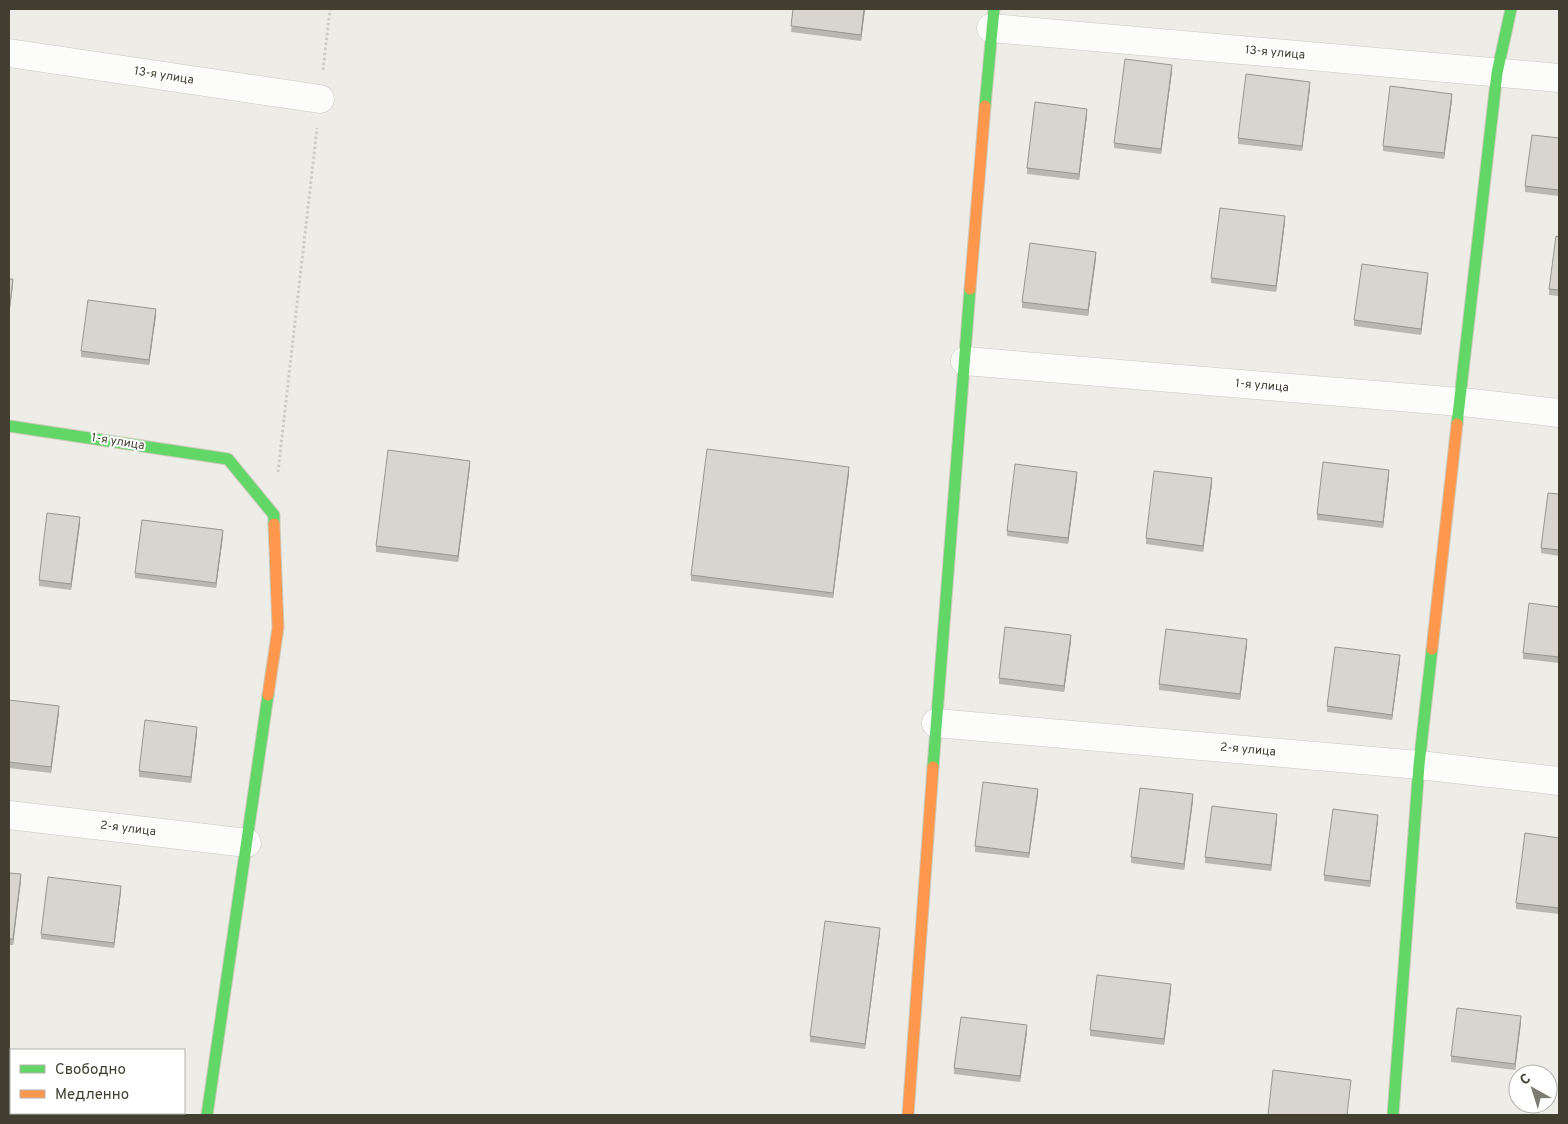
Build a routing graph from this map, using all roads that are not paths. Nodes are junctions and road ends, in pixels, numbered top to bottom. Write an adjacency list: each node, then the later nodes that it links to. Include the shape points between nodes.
1 (1511, 9): 4 (street)
2 (993, 18): 4 (street, 13-я улица); 7 (street)
3 (9, 53): 6 (street, 13-я улица)
4 (1497, 73): 5 (street, 13-я улица); 8 (street)
5 (1559, 78)
6 (320, 99)
7 (965, 361): 8 (street, 1-я улица); 11 (street)
8 (1460, 402): 9 (street, 1-я улица); 12 (street)
9 (1559, 413)
10 (9, 426): 15 (street, 1-я улица, via 228,459 274,515 278,628)
11 (936, 723): 12 (street, 2-я улица); 17 (street)
12 (1419, 765): 13 (street, 2-я улица); 18 (street)
13 (1559, 781)
14 (9, 815): 15 (street, 2-я улица)
15 (247, 842): 16 (street)
16 (207, 1115)
17 (908, 1115)
18 (1393, 1115)

